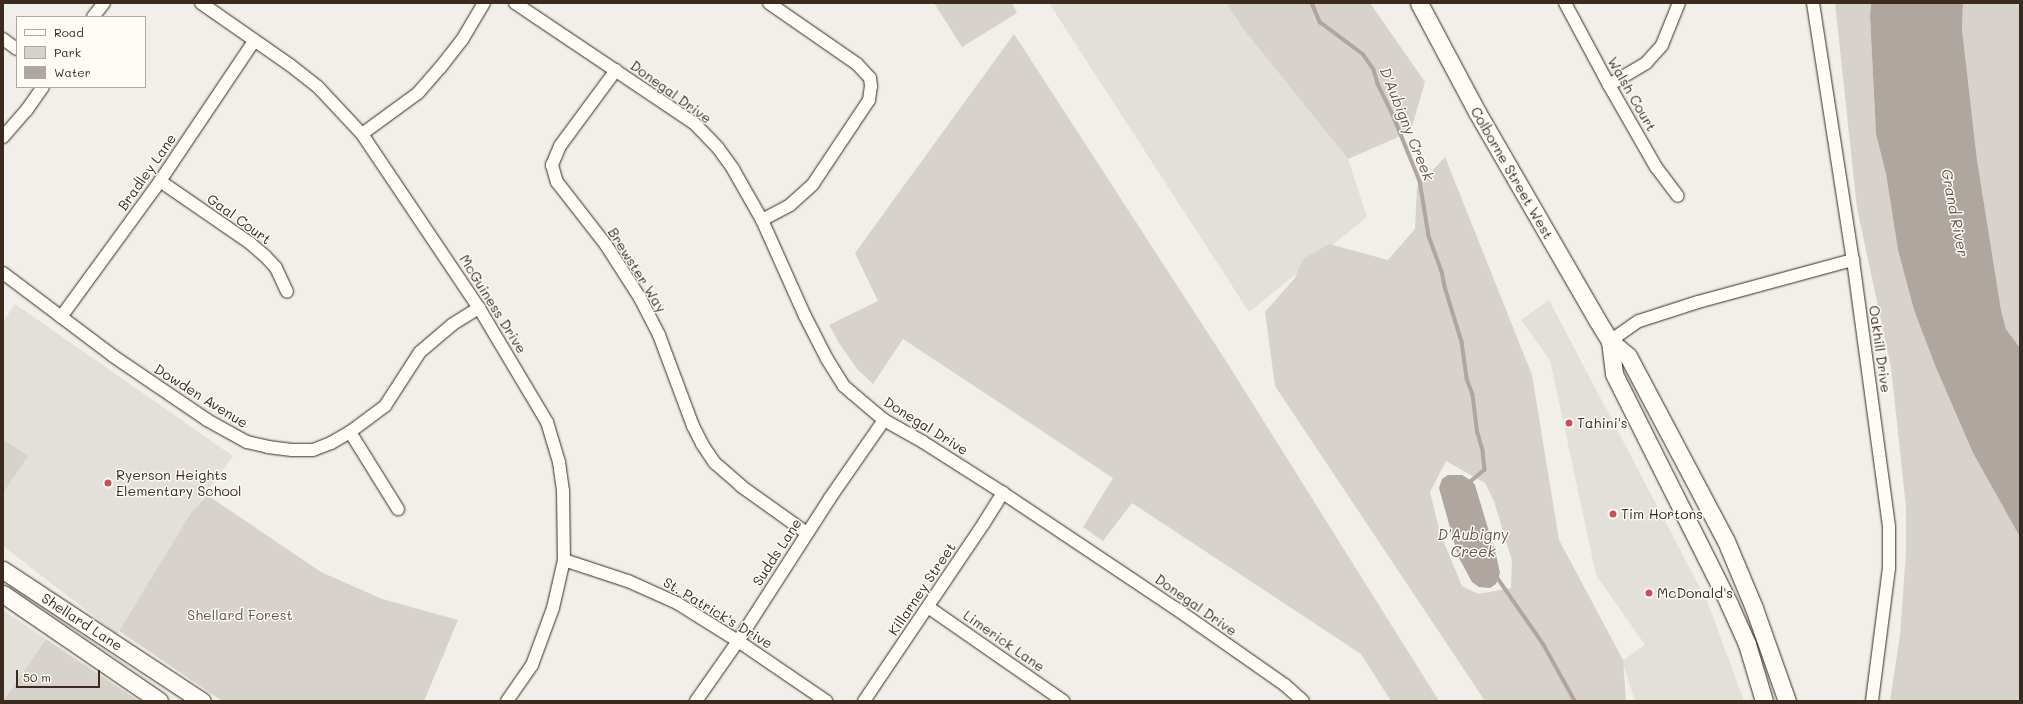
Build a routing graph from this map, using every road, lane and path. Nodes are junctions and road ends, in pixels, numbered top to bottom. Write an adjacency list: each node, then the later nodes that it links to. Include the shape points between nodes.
1 (104, 3): 10 (street)
2 (201, 3): 12 (street, McGuiness Drive)
3 (484, 3): 17 (street, via 462,40 418,92)
4 (515, 3): 14 (street, Donegal Drive)
5 (769, 3): 21 (street, via 857,64 870,78 871,86 869,100 814,184 790,205)
6 (1419, 3): 27 (main road, Colborne Street West, via 1477,112)
7 (1565, 3): 15 (street, Walsh Court)
8 (1679, 3): 15 (street, via 1662,44 1646,63)
9 (1813, 3): 22 (street, Oakhill Drive)
10 (94, 16)
11 (3, 39): 13 (street)
12 (254, 42): 17 (street, McGuiness Drive, via 318,87); 19 (street, Bradley Lane)
13 (16, 48)
14 (616, 70): 21 (street, Donegal Drive, via 695,124 718,148 733,169); 32 (street, Brewster Way, via 560,146 552,165 557,182 606,245 640,298 659,335 693,426 715,463 741,486)
15 (1609, 85): 20 (street, Walsh Court, via 1656,167)
16 (42, 88): 18 (street)
17 (362, 134): 25 (street, McGuiness Drive)
18 (3, 137)
19 (160, 181): 24 (street, Gaal Court, via 265,256 276,268); 26 (street, Bradley Lane)
20 (1678, 196)
21 (762, 220): 28 (street, Donegal Drive, via 827,359 844,386)
22 (1853, 260): 27 (street, via 1690,304 1639,321); 50 (street, Oakhill Drive, via 1889,527 1889,568)
23 (3, 273): 26 (street, Dowden Avenue)
24 (287, 292)
25 (479, 308): 29 (street, Dowden Avenue, via 453,324 420,352 385,406); 33 (street, McGuiness Drive, via 541,411 551,434 559,462 563,491)
26 (61, 317): 29 (street, Dowden Avenue, via 113,356 208,420 247,442 286,450 313,450)
27 (1610, 341): 48 (main road, Colborne Street West, via 1614,374 1730,604 1747,644); 49 (main road, Colborne Street West, via 1628,356 1726,541 1754,608)
28 (884, 420): 30 (street, Donegal Drive); 32 (street, Sudds Lane)
29 (350, 432): 31 (street)
30 (1003, 493): 36 (street, Killarney Street); 38 (street, Donegal Drive, via 1175,608)
31 (398, 509)
32 (807, 533): 37 (street, Sudds Lane)
33 (564, 560): 37 (street, St. Patrick's Drive, via 654,592); 41 (street, McGuiness Drive, via 553,608 532,665)
34 (9, 574): 40 (main road, Shellard Lane)
35 (3, 594): 39 (main road, Shellard Lane)
36 (928, 607): 44 (street, Killarney Street); 45 (street, Limerick Lane)
37 (738, 641): 42 (street, Sudds Lane); 43 (street, St. Patrick's Drive)
38 (1292, 691): 46 (street); 47 (street, Donegal Drive)
39 (159, 701)
40 (202, 701)
41 (507, 701)
42 (696, 701)
43 (826, 701)
44 (864, 701)
45 (1063, 701)
46 (1284, 701)
47 (1303, 701)
48 (1764, 701)
49 (1786, 701)
50 (1872, 701)

